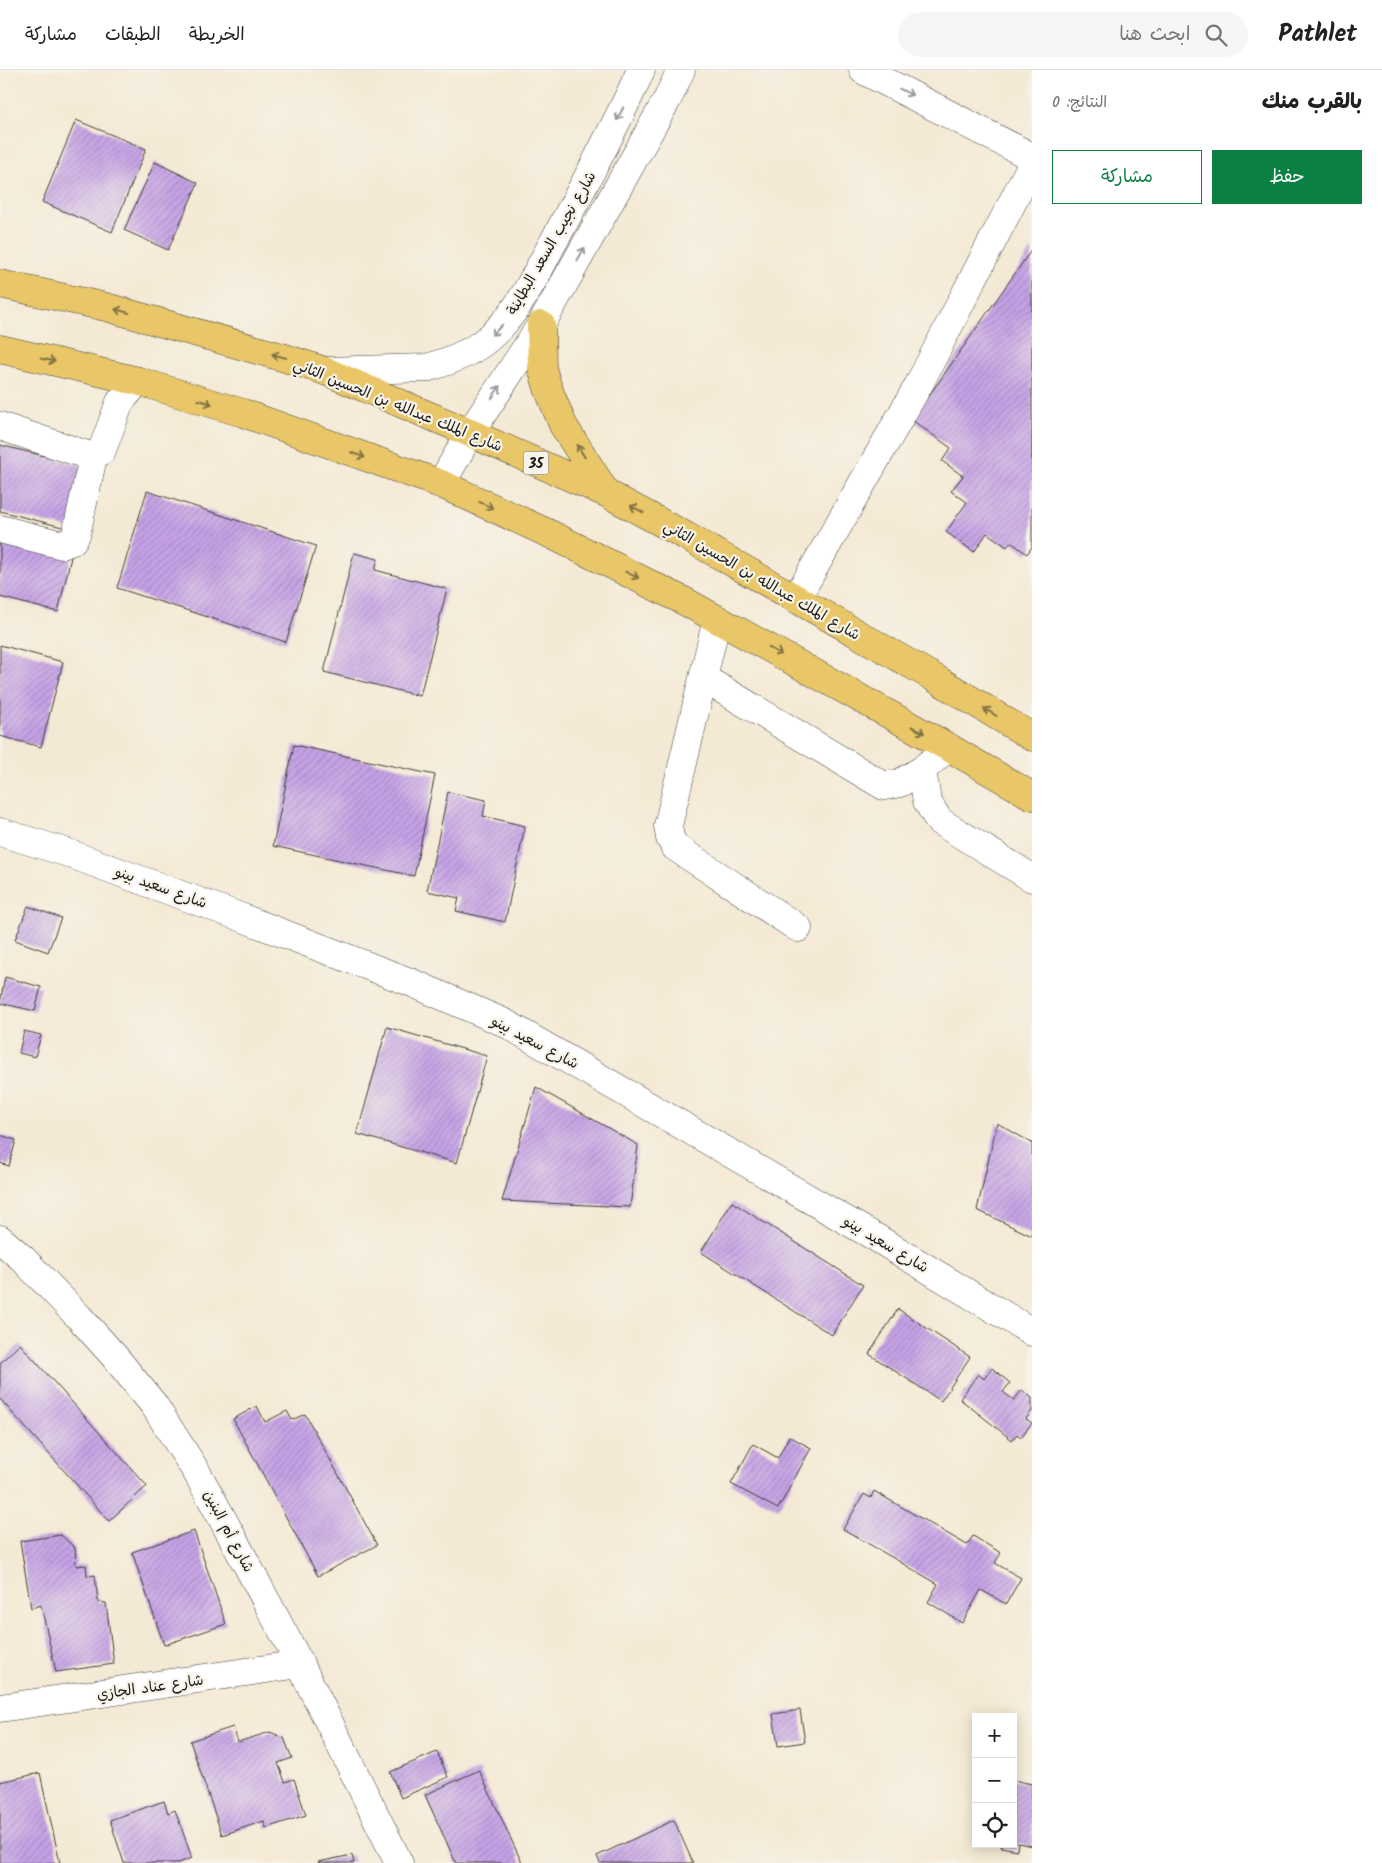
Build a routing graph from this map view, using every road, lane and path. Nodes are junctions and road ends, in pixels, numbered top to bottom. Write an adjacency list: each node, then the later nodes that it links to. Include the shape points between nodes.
1 (642, 70): 9 (street, شارع نجيب السعد البطاينة, one-way to 9, via 521,300 490,338 451,360 426,368)
2 (681, 70): 7 (street, شارع نجيب السعد البطاينة, one-way to 2)
3 (863, 70): 4 (street, one-way to 4)
4 (1032, 157)
5 (1032, 164): 17 (street, via 918,386)
6 (0, 284): 9 (highway, شارع الملك عبدالله بن الحسين الثاني / 35, one-way to 6, via 106,306)
7 (541, 325): 12 (street, شارع نجيب السعد البطاينة, one-way to 7); 15 (highway, one-way to 7, via 564,425 548,388 542,368)
8 (0, 350): 10 (highway, one-way to 10)
9 (325, 371): 12 (highway, شارع الملك عبدالله بن الحسين الثاني / 35)
10 (138, 381): 13 (street, via 120,402 102,450); 14 (highway, one-way to 14)
11 (0, 426): 13 (street)
12 (470, 433): 14 (street, شارع نجيب السعد البطاينة); 15 (highway, شارع الملك عبدالله بن الحسين الثاني / 35)
13 (93, 457): 16 (street, via 72,541 62,545)
14 (441, 484): 18 (highway, one-way to 18, via 552,535)
15 (606, 493): 17 (highway, شارع الملك عبدالله بن الحسين الثاني / 35, one-way to 15)
16 (0, 529)
17 (796, 599): 20 (highway, شارع الملك عبدالله بن الحسين الثاني / 35, one-way to 17)
18 (717, 619): 19 (street); 21 (highway, one-way to 21)
19 (704, 678): 22 (street, via 884,786 900,783); 26 (street, via 668,826 670,838 674,847)
20 (1032, 737)
21 (948, 747): 22 (street); 23 (highway)
22 (922, 770): 25 (street, via 927,800 939,821)
23 (1032, 796)
24 (0, 832): 28 (street, شارع سعيد بينو, via 65,852 235,915 410,982 505,1023 875,1237)
25 (1032, 878)
26 (798, 928)
27 (0, 1239): 29 (street, شارع أم البنين, via 24,1259 79,1317 154,1405 196,1471)
28 (1032, 1332)
29 (300, 1664): 30 (street, شارع عناد الجازي); 31 (street, شارع أم البنين)
30 (0, 1708)
31 (399, 1863)

